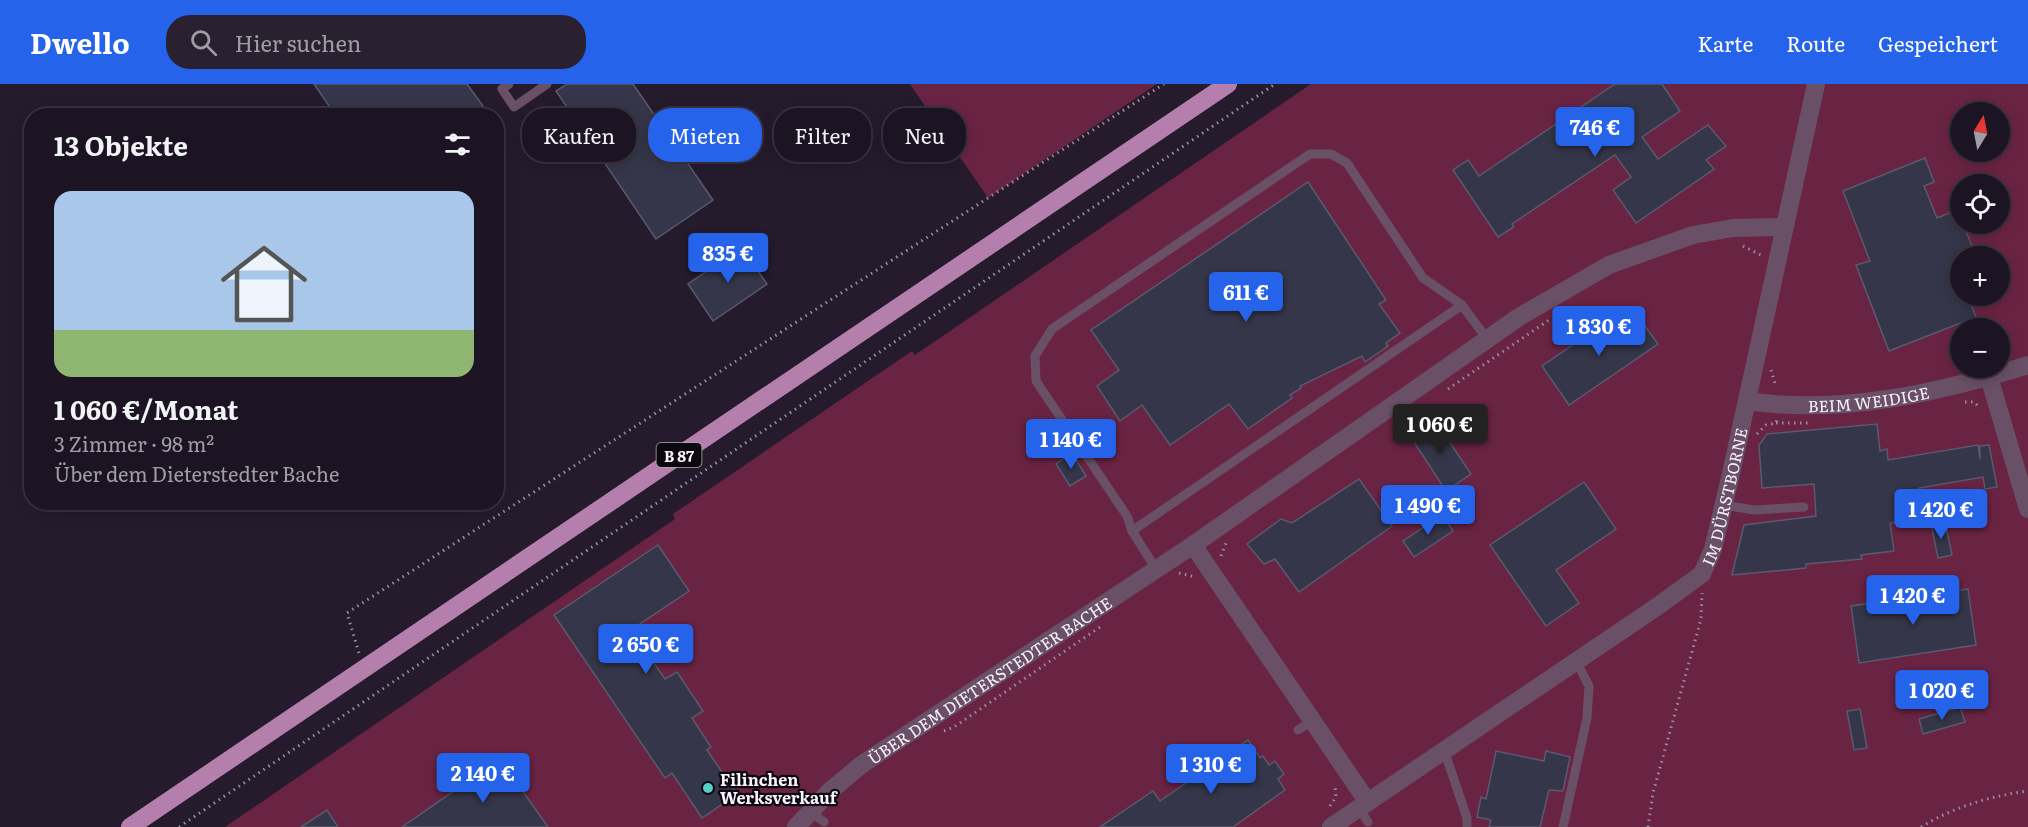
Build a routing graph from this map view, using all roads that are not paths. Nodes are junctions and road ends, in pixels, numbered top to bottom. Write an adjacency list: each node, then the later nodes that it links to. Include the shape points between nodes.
1 (547, 84): 4 (lane, via 514,106)
2 (1228, 84): 23 (main road, B 87)
3 (1816, 84): 5 (street, IM DÜRSTBORNE)
4 (503, 86)
5 (1784, 227): 7 (street, ÜBER DEM DIETERSTEDTER BACHE, via 1733,228 1693,236 1609,265); 12 (street, IM DÜRSTBORNE)
6 (1462, 305): 7 (lane); 16 (lane); 16 (lane, via 1423,278 1347,163 1331,154 1310,154 1052,329 1035,356 1036,381 1127,516)
7 (1487, 339): 17 (street, ÜBER DEM DIETERSTEDTER BACHE)
8 (2028, 366): 9 (street, BEIM WEIDIGE)
9 (2010, 371)
10 (1985, 378): 12 (street, BEIM WEIDIGE, via 1928,392 1835,405 1778,406)
11 (1989, 378): 15 (street)
12 (1747, 401): 13 (street, IM DÜRSTBORNE)
13 (1724, 505): 14 (lane, via 1754,510); 19 (street, IM DÜRSTBORNE, via 1704,582)
14 (1804, 507)
15 (2028, 509)
16 (1132, 531): 18 (lane)
17 (1193, 545): 18 (street, ÜBER DEM DIETERSTEDTER BACHE); 21 (street, via 1305,725)
18 (1156, 569): 24 (street, ÜBER DEM DIETERSTEDTER BACHE, via 861,765 830,791 817,817)
19 (1576, 661): 20 (street, IM DÜRSTBORNE); 26 (lane, via 1589,686 1587,718)
20 (1444, 750): 21 (street, IM DÜRSTBORNE); 25 (lane)
21 (1365, 810): 22 (street, IM DÜRSTBORNE)
22 (1335, 824)
23 (130, 827)
24 (796, 827)
25 (1467, 827)
26 (1563, 827)

